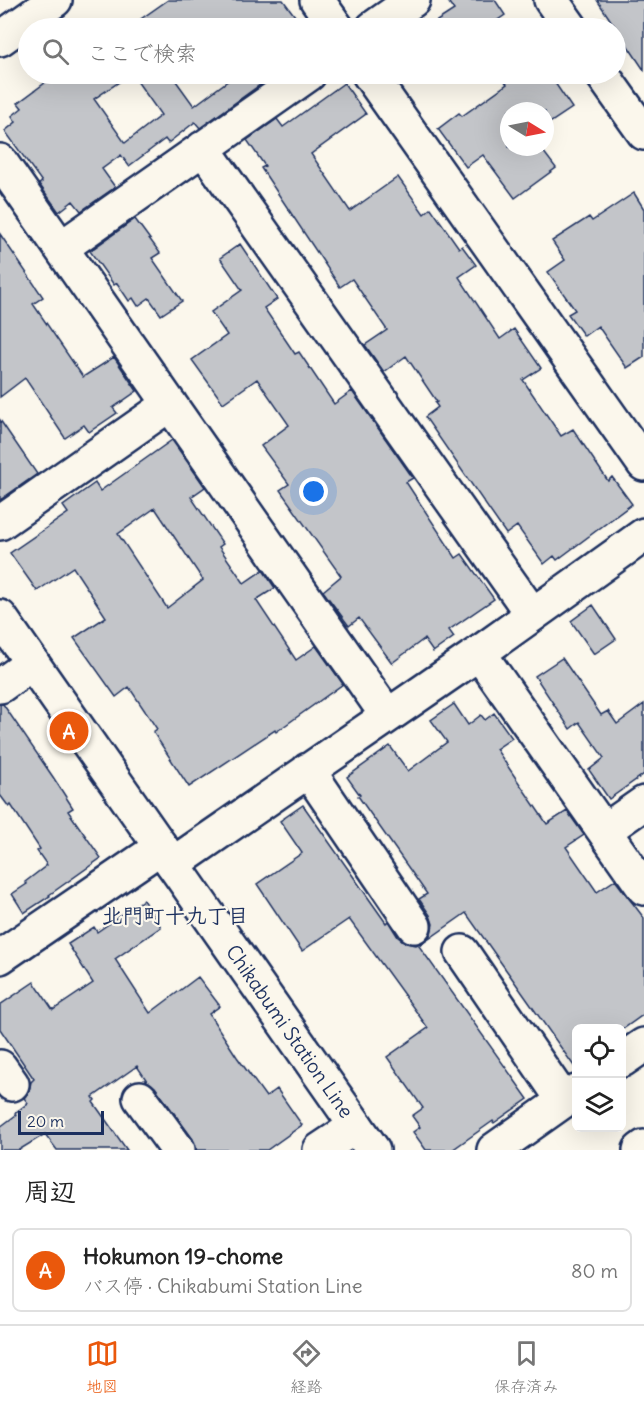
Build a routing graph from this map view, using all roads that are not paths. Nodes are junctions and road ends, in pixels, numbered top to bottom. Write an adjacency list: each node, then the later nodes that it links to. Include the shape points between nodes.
1 (55, 0): 5 (street)
2 (318, 0): 6 (street)
3 (413, 0): 7 (street)
4 (551, 0): 8 (street)
5 (30, 18)
6 (330, 18)
7 (387, 18)
8 (564, 18)
9 (18, 26): 10 (street)
10 (0, 39)
11 (295, 84): 15 (street)
12 (376, 84): 19 (street)
13 (609, 84): 14 (street)
14 (644, 133)
15 (203, 148): 17 (street); 22 (street)
16 (0, 161): 17 (street)
17 (61, 248): 18 (street)
18 (170, 404): 20 (street); 27 (street)
19 (644, 464)
20 (0, 523)
21 (644, 536): 22 (street)
22 (532, 614): 24 (street)
23 (0, 617): 25 (street, Chikabumi Station Line)
24 (479, 653): 27 (street); 30 (street)
25 (32, 663): 26 (street); 31 (street, Chikabumi Station Line)
26 (0, 686)
27 (387, 715): 28 (street)
28 (308, 770): 31 (street); 33 (street)
29 (644, 803): 30 (street)
30 (604, 831): 32 (street)
31 (167, 856): 35 (street); 40 (street, Chikabumi Station Line)
32 (644, 888)
33 (414, 926)
34 (462, 952): 38 (street)
35 (0, 957)
36 (644, 1045): 37 (street)
37 (626, 1057)
38 (570, 1096): 44 (street)
39 (140, 1098): 42 (street)
40 (365, 1138): 43 (street)
41 (644, 1147): 45 (street)
42 (178, 1150)
43 (320, 1150)
44 (494, 1150)
45 (640, 1150)

